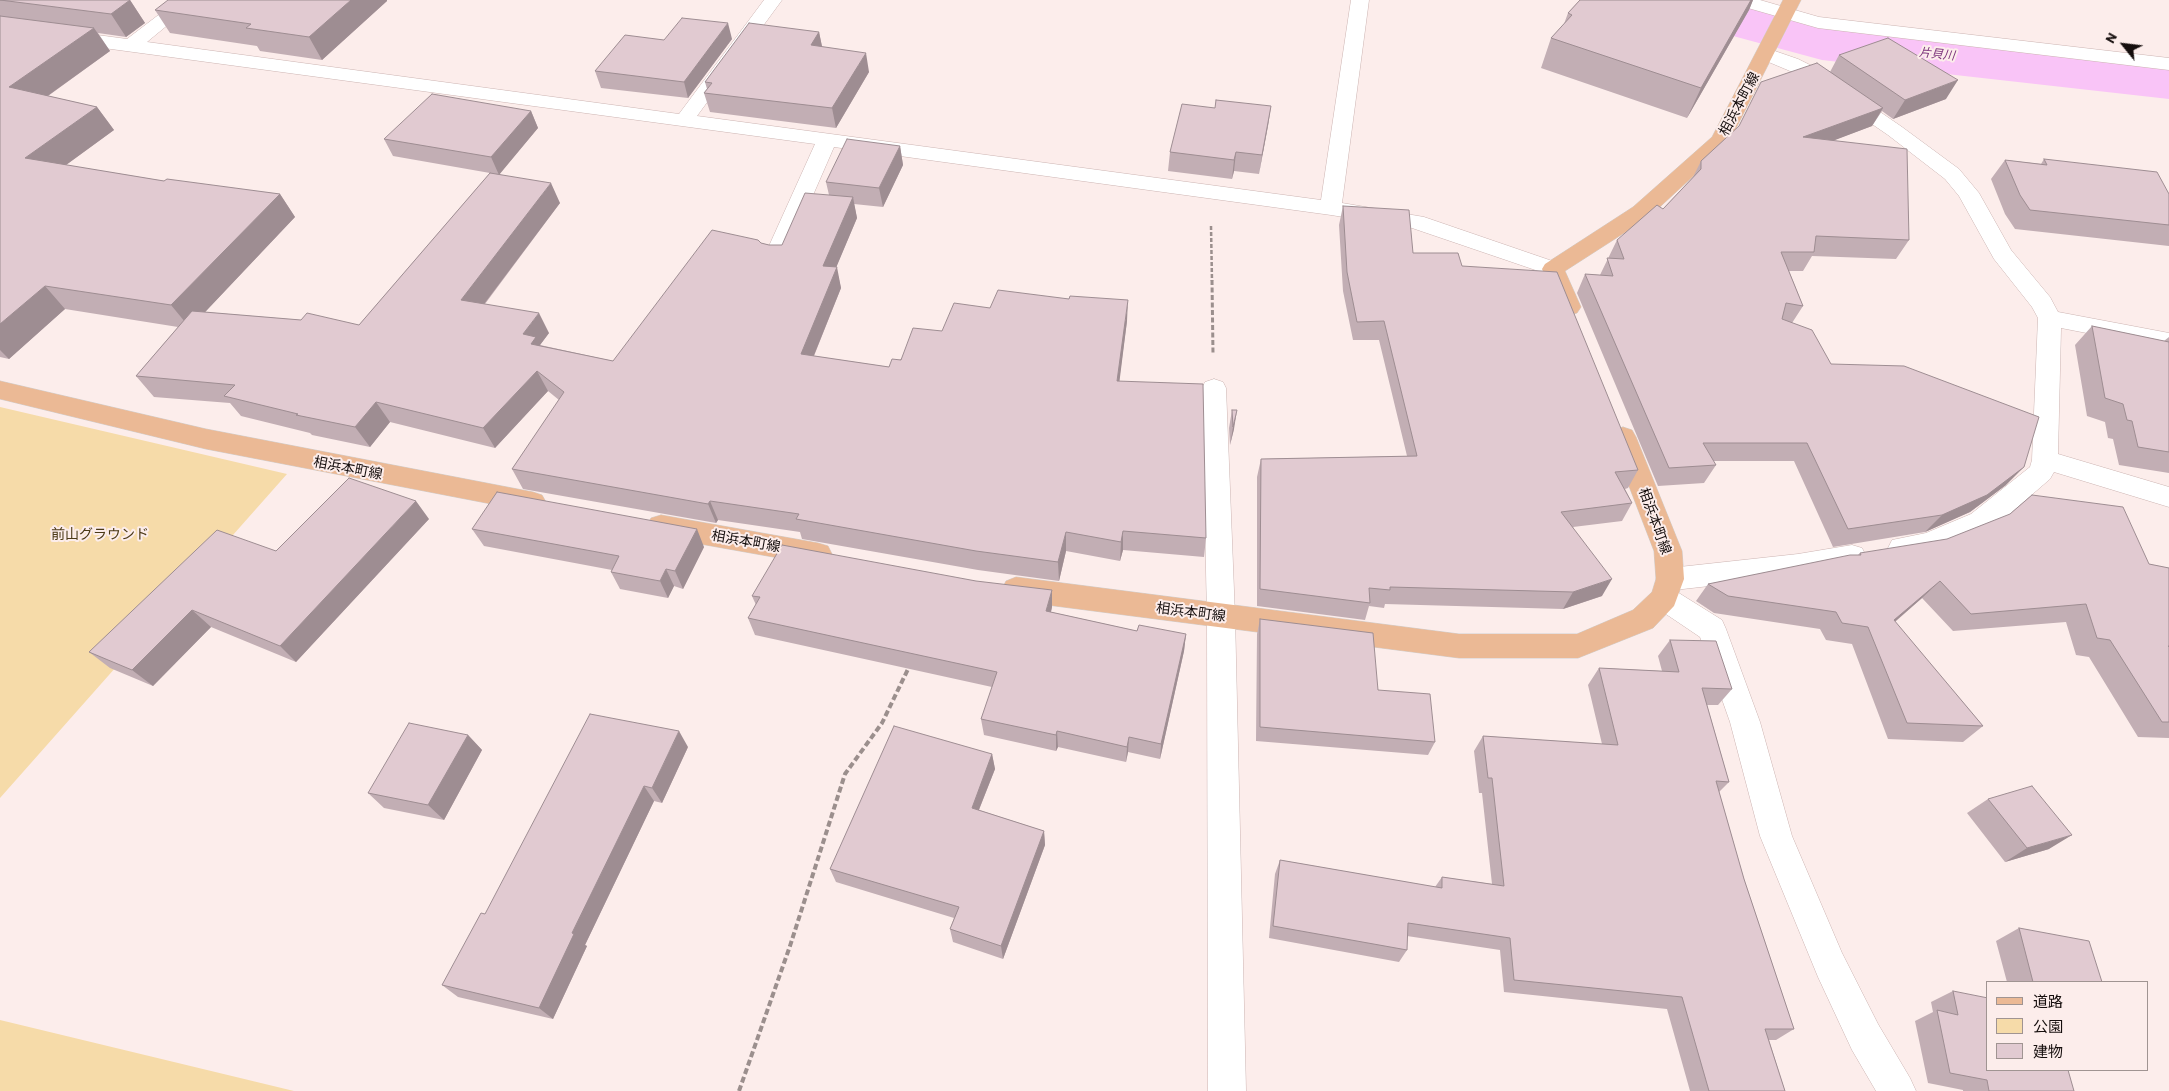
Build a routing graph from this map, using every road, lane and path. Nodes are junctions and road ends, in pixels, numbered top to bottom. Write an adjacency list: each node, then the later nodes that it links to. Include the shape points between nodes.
1 (189, 0): 7 (street)
2 (773, 0): 10 (street)
3 (1360, 0): 13 (street)
4 (1740, 0): 5 (street)
5 (1787, 10): 8 (main road, 相浜本町線); 9 (street, via 1818,22)
6 (0, 28): 7 (street)
7 (130, 46): 10 (street)
8 (1770, 47): 15 (main road, 相浜本町線, via 1721,140 1641,212); 16 (street, via 1895,130 1952,174 1968,193 2002,254 2042,303)
9 (2169, 64)
10 (684, 120): 11 (street)
11 (827, 140): 12 (street); 14 (street)
12 (1210, 193): 13 (street); 19 (path)
13 (1331, 208): 15 (street, via 1416,222)
14 (775, 257)
15 (1553, 269): 17 (main road)
16 (2050, 318): 18 (street); 22 (street)
17 (1581, 333)
18 (2169, 341)
19 (1214, 388): 29 (street)
20 (0, 390): 24 (main road, 相浜本町線, via 206,440)
21 (1614, 415): 28 (main road, 相浜本町線, via 1668,551)
22 (2045, 460): 23 (street); 28 (street, via 2041,472 2030,483 1981,522 1929,544)
23 (2169, 497)
24 (561, 507)
25 (639, 522): 26 (main road, 相浜本町線)
26 (840, 558)
27 (988, 585): 29 (main road, 相浜本町線)
28 (1667, 589): 29 (main road, 相浜本町線, via 1643,619 1578,646 1459,646); 33 (street, via 1712,629 1744,722 1776,836 1830,964 1865,1037)
29 (1221, 616): 32 (street)
30 (912, 660): 31 (path, via 882,724 846,774)
31 (739, 1091)
32 (1227, 1091)
33 (1897, 1091)

